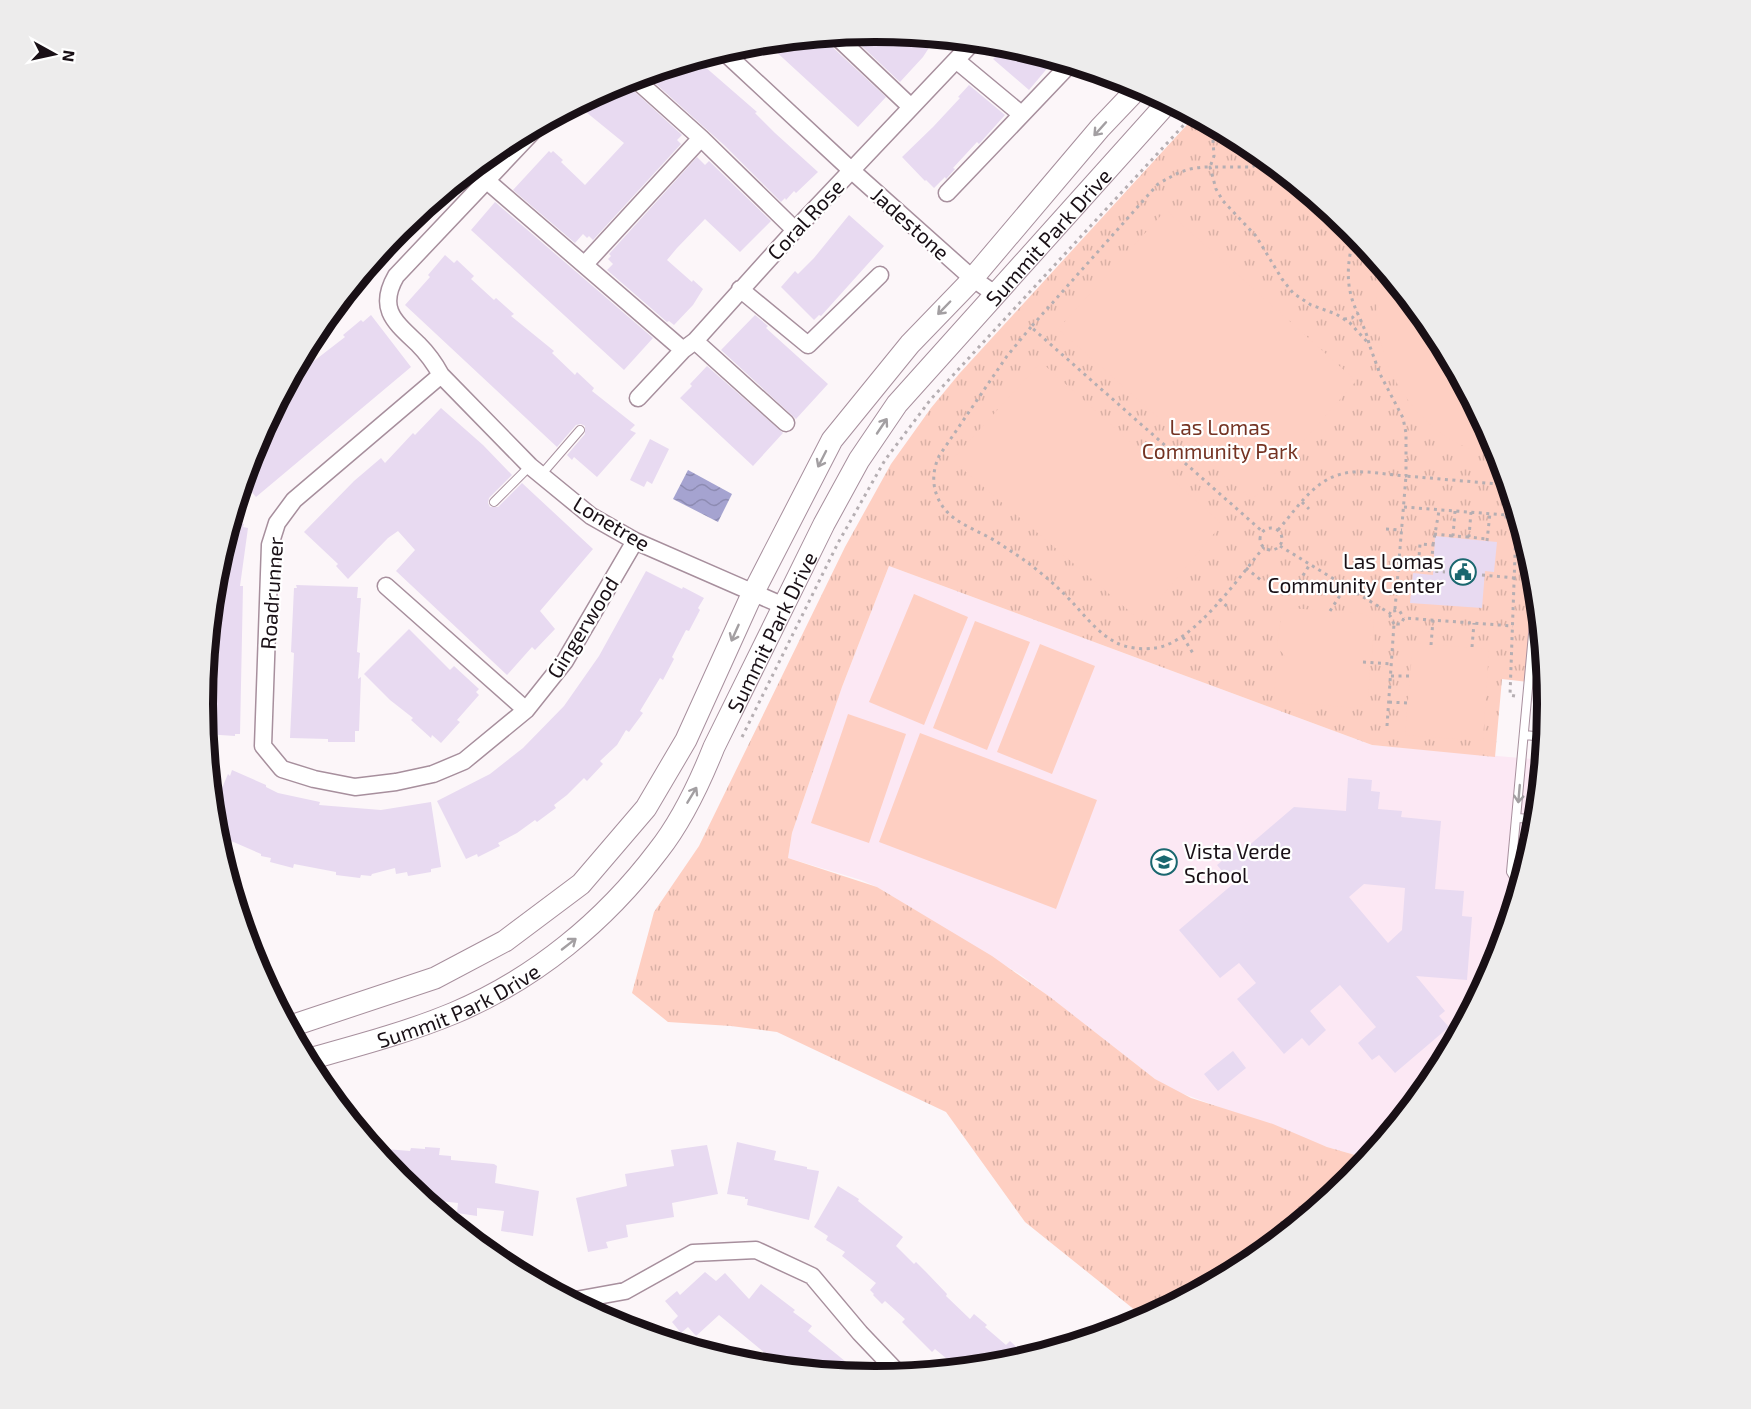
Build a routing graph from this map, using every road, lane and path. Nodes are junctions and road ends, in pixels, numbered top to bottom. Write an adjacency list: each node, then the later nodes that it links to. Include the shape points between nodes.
1 (842, 43): 8 (street)
2 (967, 49): 4 (street, Coral Rose)
3 (731, 59): 16 (street, Jadestone)
4 (957, 60): 8 (street, Coral Rose); 10 (street)
5 (1064, 70): 10 (street)
6 (642, 85): 12 (street)
7 (1133, 94): 23 (street, Summit Park Drive, one-way to 23)
8 (911, 107): 16 (street, Coral Rose)
9 (1163, 107): 25 (street, Summit Park Drive)
10 (1021, 114): 18 (street)
11 (1213, 134): 15 (path, via 1214,156)
12 (701, 138): 19 (street); 21 (street)
13 (517, 148): 17 (street, Lonetree)
14 (1259, 165): 15 (path)
15 (1210, 167): 27 (path, via 1215,189 1256,236 1293,293); 28 (path, via 1185,170 1158,184)
16 (851, 170): 19 (street, Coral Rose); 23 (street, Jadestone)
17 (486, 180): 21 (street); 31 (street, Lonetree, via 388,289 390,315 434,362)
18 (947, 193)
19 (795, 230): 24 (street, Coral Rose)
20 (1352, 244): 26 (path, via 1348,273)
21 (585, 264): 30 (street)
22 (880, 275): 24 (street, via 808,345)
23 (972, 278): 25 (street, Jadestone); 76 (street, Summit Park Drive, one-way to 76, via 910,344 832,440)
24 (740, 289): 30 (street, Coral Rose)
25 (995, 294): 78 (street, Summit Park Drive, one-way to 25, via 824,524 884,423)
26 (1358, 312): 27 (path); 29 (path)
27 (1344, 319): 29 (path)
28 (1031, 327): 54 (path); 89 (path, via 939,456 933,473 937,496 952,517 1028,564 1117,644 1156,648)
29 (1369, 344): 38 (path, via 1403,418)
30 (689, 346): 32 (street, Coral Rose); 33 (street)
31 (441, 375): 37 (street, Lonetree); 104 (street, Roadrunner, via 294,500 278,523 270,544 263,746)
32 (638, 398)
33 (786, 423)
34 (580, 430): 37 (lane)
35 (1485, 451): 36 (path)
36 (1489, 453)
37 (536, 470): 40 (lane); 59 (street, Lonetree, via 591,516)
38 (1406, 476): 39 (path); 41 (path, via 1355,471 1336,474 1321,481); 42 (path)
39 (1500, 484)
40 (494, 502)
41 (1302, 502): 43 (path); 52 (path)
42 (1404, 507): 45 (path); 53 (path)
43 (1309, 509)
44 (1508, 509): 49 (path)
45 (1439, 510): 46 (path); 55 (path)
46 (1455, 511): 47 (path); 56 (path)
47 (1471, 512): 48 (path); 58 (path)
48 (1490, 513): 49 (path); 58 (path, via 1487,540)
49 (1506, 515): 50 (path)
50 (1513, 525)
51 (1386, 529): 53 (path)
52 (1278, 530): 54 (path, via 1269,528); 61 (path)
53 (1402, 530): 66 (path)
54 (1263, 532): 62 (path, via 1260,541)
55 (1434, 534): 56 (path); 60 (path)
56 (1453, 536): 58 (path)
57 (1516, 536): 71 (path)
58 (1469, 537)
59 (634, 541): 76 (street, Lonetree); 100 (street, Gingerwood, via 565,661)
60 (1433, 545): 67 (path, via 1420,544); 68 (path)
61 (1280, 546): 62 (path, via 1274,550); 63 (path)
62 (1264, 547): 65 (path)
63 (1310, 564): 73 (path); 75 (path)
64 (1383, 567): 66 (path)
65 (1246, 568): 72 (path); 77 (path)
66 (1399, 568): 67 (path); 80 (path)
67 (1418, 570): 68 (path)
68 (1431, 571): 69 (path)
69 (1445, 572)
70 (1482, 575): 71 (path)
71 (1515, 578): 87 (path)
72 (1262, 581)
73 (1299, 582)
74 (386, 586): 100 (street)
75 (1346, 586): 81 (path); 82 (path)
76 (753, 593): 78 (street, Lonetree); 110 (street, Summit Park Drive, one-way to 110, via 680,749 645,808 581,884 505,941 435,978)
77 (1219, 599): 79 (path); 89 (path)
78 (784, 606): 111 (street, Summit Park Drive, one-way to 78, via 399,1033 489,997 530,974 574,941 659,850 699,784)
79 (1230, 609)
80 (1395, 609): 82 (path); 83 (path)
81 (1330, 611)
82 (1391, 614): 86 (path)
83 (1404, 618): 84 (path); 86 (path, via 1401,624)
84 (1433, 620): 85 (path); 90 (path)
85 (1474, 623): 87 (path); 91 (path)
86 (1394, 624): 94 (path)
87 (1513, 626): 97 (path, via 1510,695)
88 (1533, 630): 102 (lane)
89 (1183, 637): 92 (path)
90 (1431, 645)
91 (1472, 647)
92 (1194, 655)
93 (1363, 662): 94 (path)
94 (1391, 664): 95 (path)
95 (1391, 676): 96 (path); 98 (path)
96 (1410, 676)
97 (1515, 696)
98 (1389, 702): 99 (path); 101 (path)
99 (1408, 703)
100 (526, 710): 104 (street, Gingerwood, via 464,761 433,774 355,787)
101 (1388, 726)
102 (1524, 735): 103 (lane); 105 (lane, one-way to 105)
103 (1537, 736)
104 (282, 769)
105 (1516, 818): 106 (lane); 107 (lane)
106 (1528, 819)
107 (1512, 862): 108 (lane); 109 (lane)
108 (1518, 863)
109 (1514, 878)
110 (296, 1024)
111 (315, 1057)
112 (582, 1299): 113 (street, via 625,1291 693,1253 756,1250 812,1276)
113 (892, 1367)

